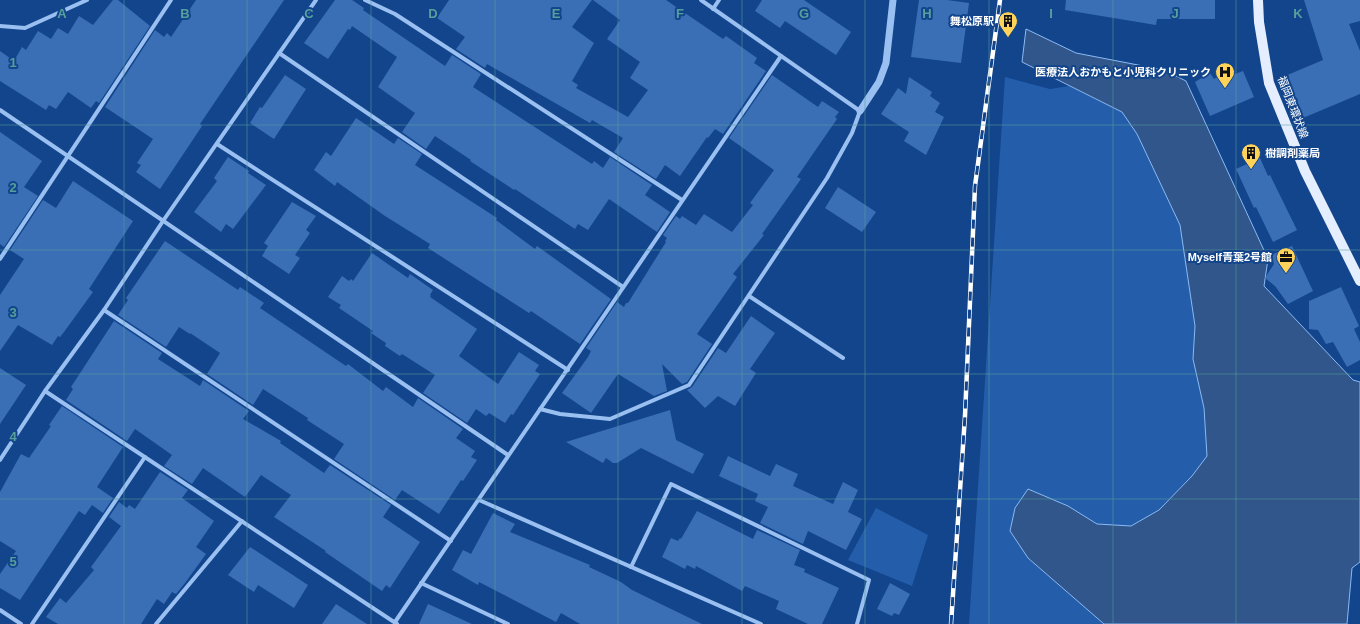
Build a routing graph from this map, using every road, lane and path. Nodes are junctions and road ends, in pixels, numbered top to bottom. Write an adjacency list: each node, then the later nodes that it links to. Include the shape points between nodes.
1 (87, 0): 10 (street, via 25,28)
2 (171, 0): 16 (street)
3 (316, 0): 11 (street)
4 (365, 0): 17 (street, via 395,14)
5 (701, 0): 9 (street)
6 (719, 0): 9 (street)
7 (893, 0): 14 (street, via 886,63 878,82)
8 (1258, 0): 20 (main road, 福岡東環状線, via 1269,83 1305,171)
9 (713, 9): 12 (street)
10 (0, 26)
11 (279, 53): 15 (street); 21 (street)
12 (781, 56): 14 (street); 17 (street)
13 (0, 110): 16 (street)
14 (860, 111): 22 (street, via 852,133 827,178)
15 (217, 144): 18 (street); 25 (street)
16 (68, 157): 18 (street); 19 (street)
17 (682, 200): 21 (street)
18 (163, 220): 23 (street); 28 (street)
19 (0, 259)
20 (1360, 281)
21 (623, 287): 25 (street)
22 (749, 296): 24 (street); 27 (street, via 689,385 610,419 560,414)
23 (104, 310): 26 (street); 33 (street)
24 (843, 358)
25 (568, 370): 27 (street)
26 (45, 391): 29 (street); 30 (street)
27 (540, 409): 28 (street)
28 (508, 455): 31 (street)
29 (145, 457): 32 (street); 39 (street)
30 (0, 460)
31 (479, 500): 33 (street); 34 (street)
32 (242, 520): 37 (street); 40 (street)
33 (451, 541): 35 (street)
34 (631, 567): 42 (street); 43 (street, via 670,484 869,580)
35 (421, 583): 37 (street); 41 (street)
36 (0, 610): 38 (street)
37 (396, 623)
38 (21, 624)
39 (32, 624)
40 (156, 624)
41 (508, 624)
42 (761, 624)
43 (857, 624)

